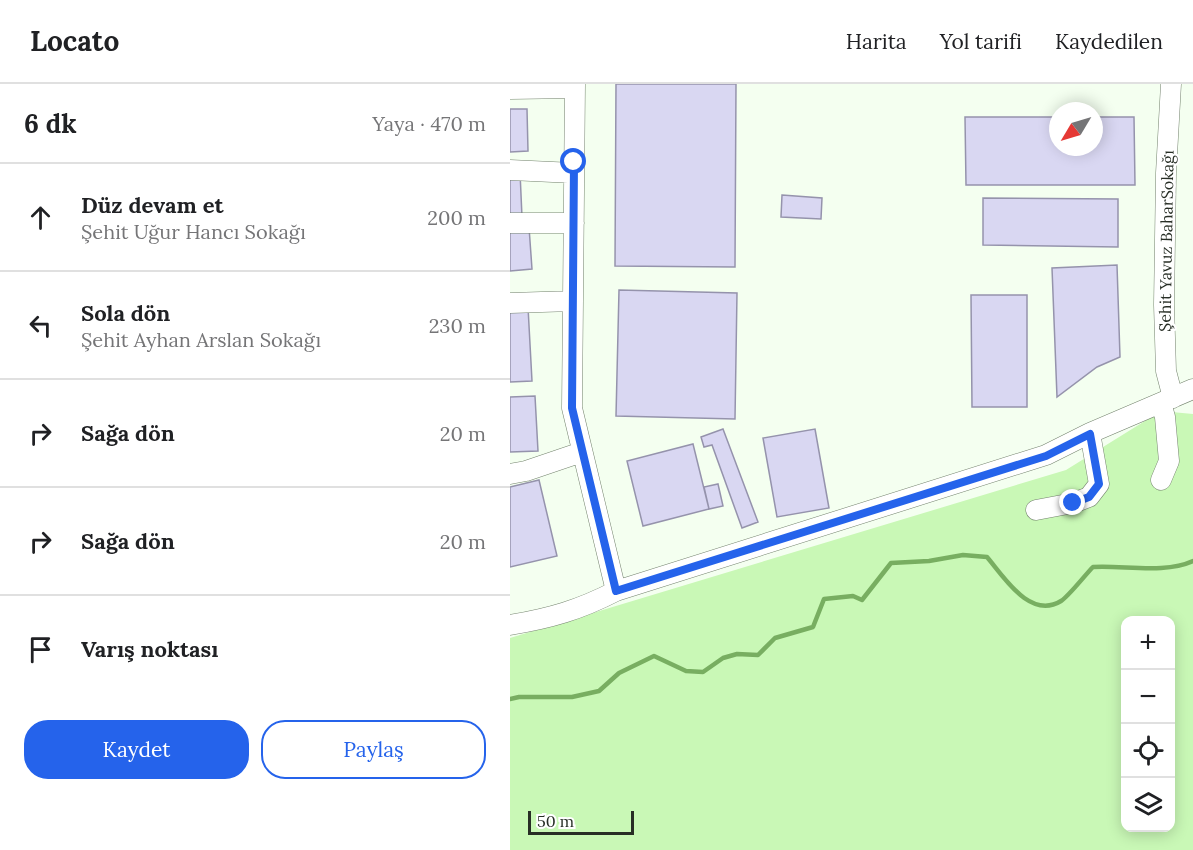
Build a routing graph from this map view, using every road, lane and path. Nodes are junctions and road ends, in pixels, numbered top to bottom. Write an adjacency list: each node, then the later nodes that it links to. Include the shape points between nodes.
1 (1171, 84): 13 (street, Şehit Yavuz BaharSokağı, via 1164,305)
2 (523, 87): 3 (street)
3 (575, 91): 4 (street); 6 (street)
4 (510, 101)
5 (510, 162): 6 (street)
6 (574, 168): 7 (street); 9 (street)
7 (510, 170)
8 (510, 223): 9 (street)
9 (574, 223): 10 (street)
10 (573, 302): 11 (street); 16 (street, via 572,408)
11 (510, 303)
12 (1193, 389): 13 (street)
13 (1167, 401): 14 (street); 15 (street); 18 (street, Şehit Yavuz BaharSokağı, via 1169,461)
14 (1193, 404)
15 (1090, 434): 19 (street, via 1099,484 1089,497); 20 (street, via 1046,456)
16 (582, 452): 17 (street); 20 (street)
17 (510, 474)
18 (1161, 480)
19 (1036, 510)
20 (616, 591): 21 (street, via 582,608)
21 (510, 625)

